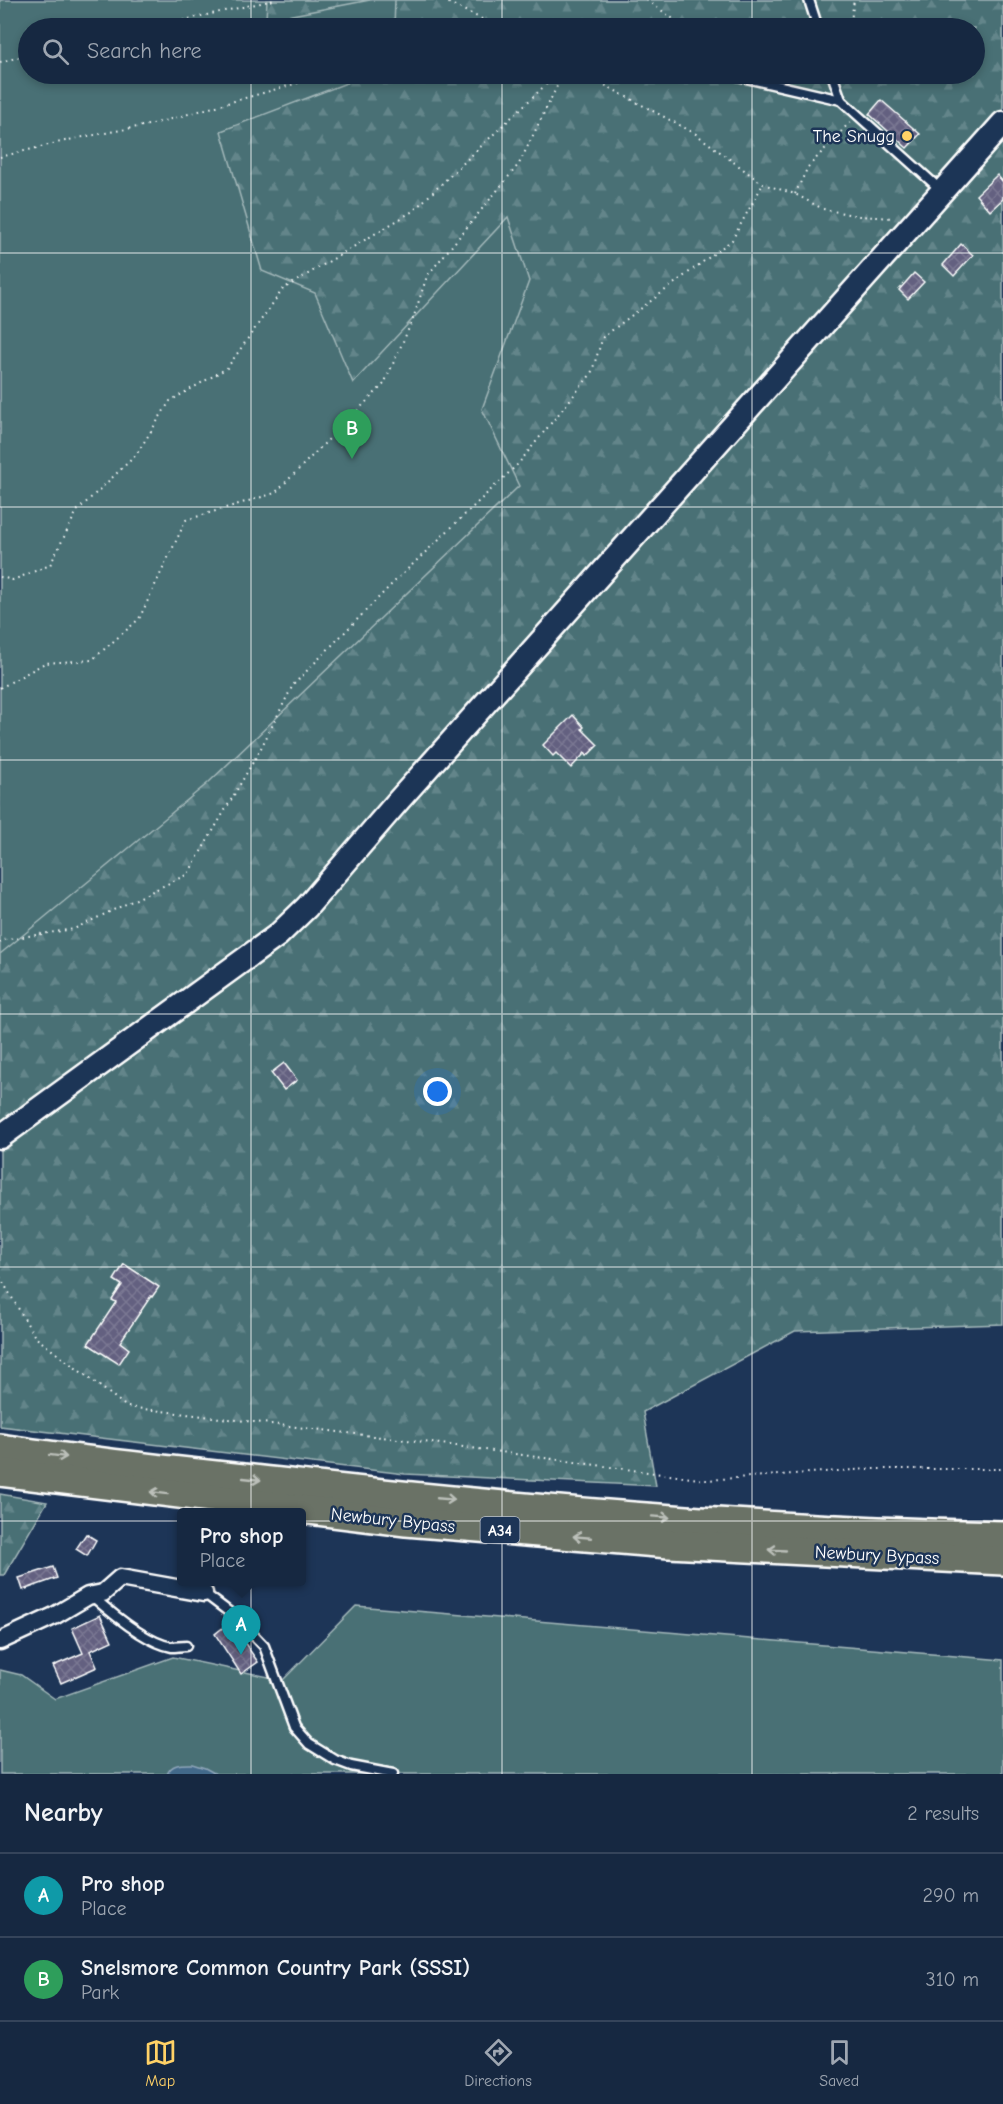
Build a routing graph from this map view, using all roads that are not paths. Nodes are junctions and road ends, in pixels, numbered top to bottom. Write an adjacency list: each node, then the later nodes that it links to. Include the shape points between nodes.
1 (809, 0): 2 (lane)
2 (815, 18)
3 (772, 84): 5 (lane)
4 (835, 84): 5 (lane)
5 (841, 100): 7 (lane)
6 (1003, 123): 7 (main road)
7 (942, 192): 8 (main road, via 307,907 278,935)
8 (0, 1137)
9 (0, 1448): 13 (highway, Newbury Bypass / A34, one-way to 13, via 195,1473 528,1507 830,1528)
10 (0, 1473): 11 (highway, Newbury Bypass / A34, one-way to 10)
11 (290, 1508)
12 (306, 1510): 14 (highway, Newbury Bypass / A34, one-way to 12, via 669,1544)
13 (1003, 1535)
14 (1003, 1561)
15 (204, 1593): 16 (street, via 120,1578 103,1593); 19 (lane, via 237,1618 264,1646 294,1727 309,1744 351,1766)
16 (91, 1596): 17 (street); 18 (lane, via 146,1636 171,1647)
17 (0, 1641)
18 (186, 1646)
19 (393, 1774)

